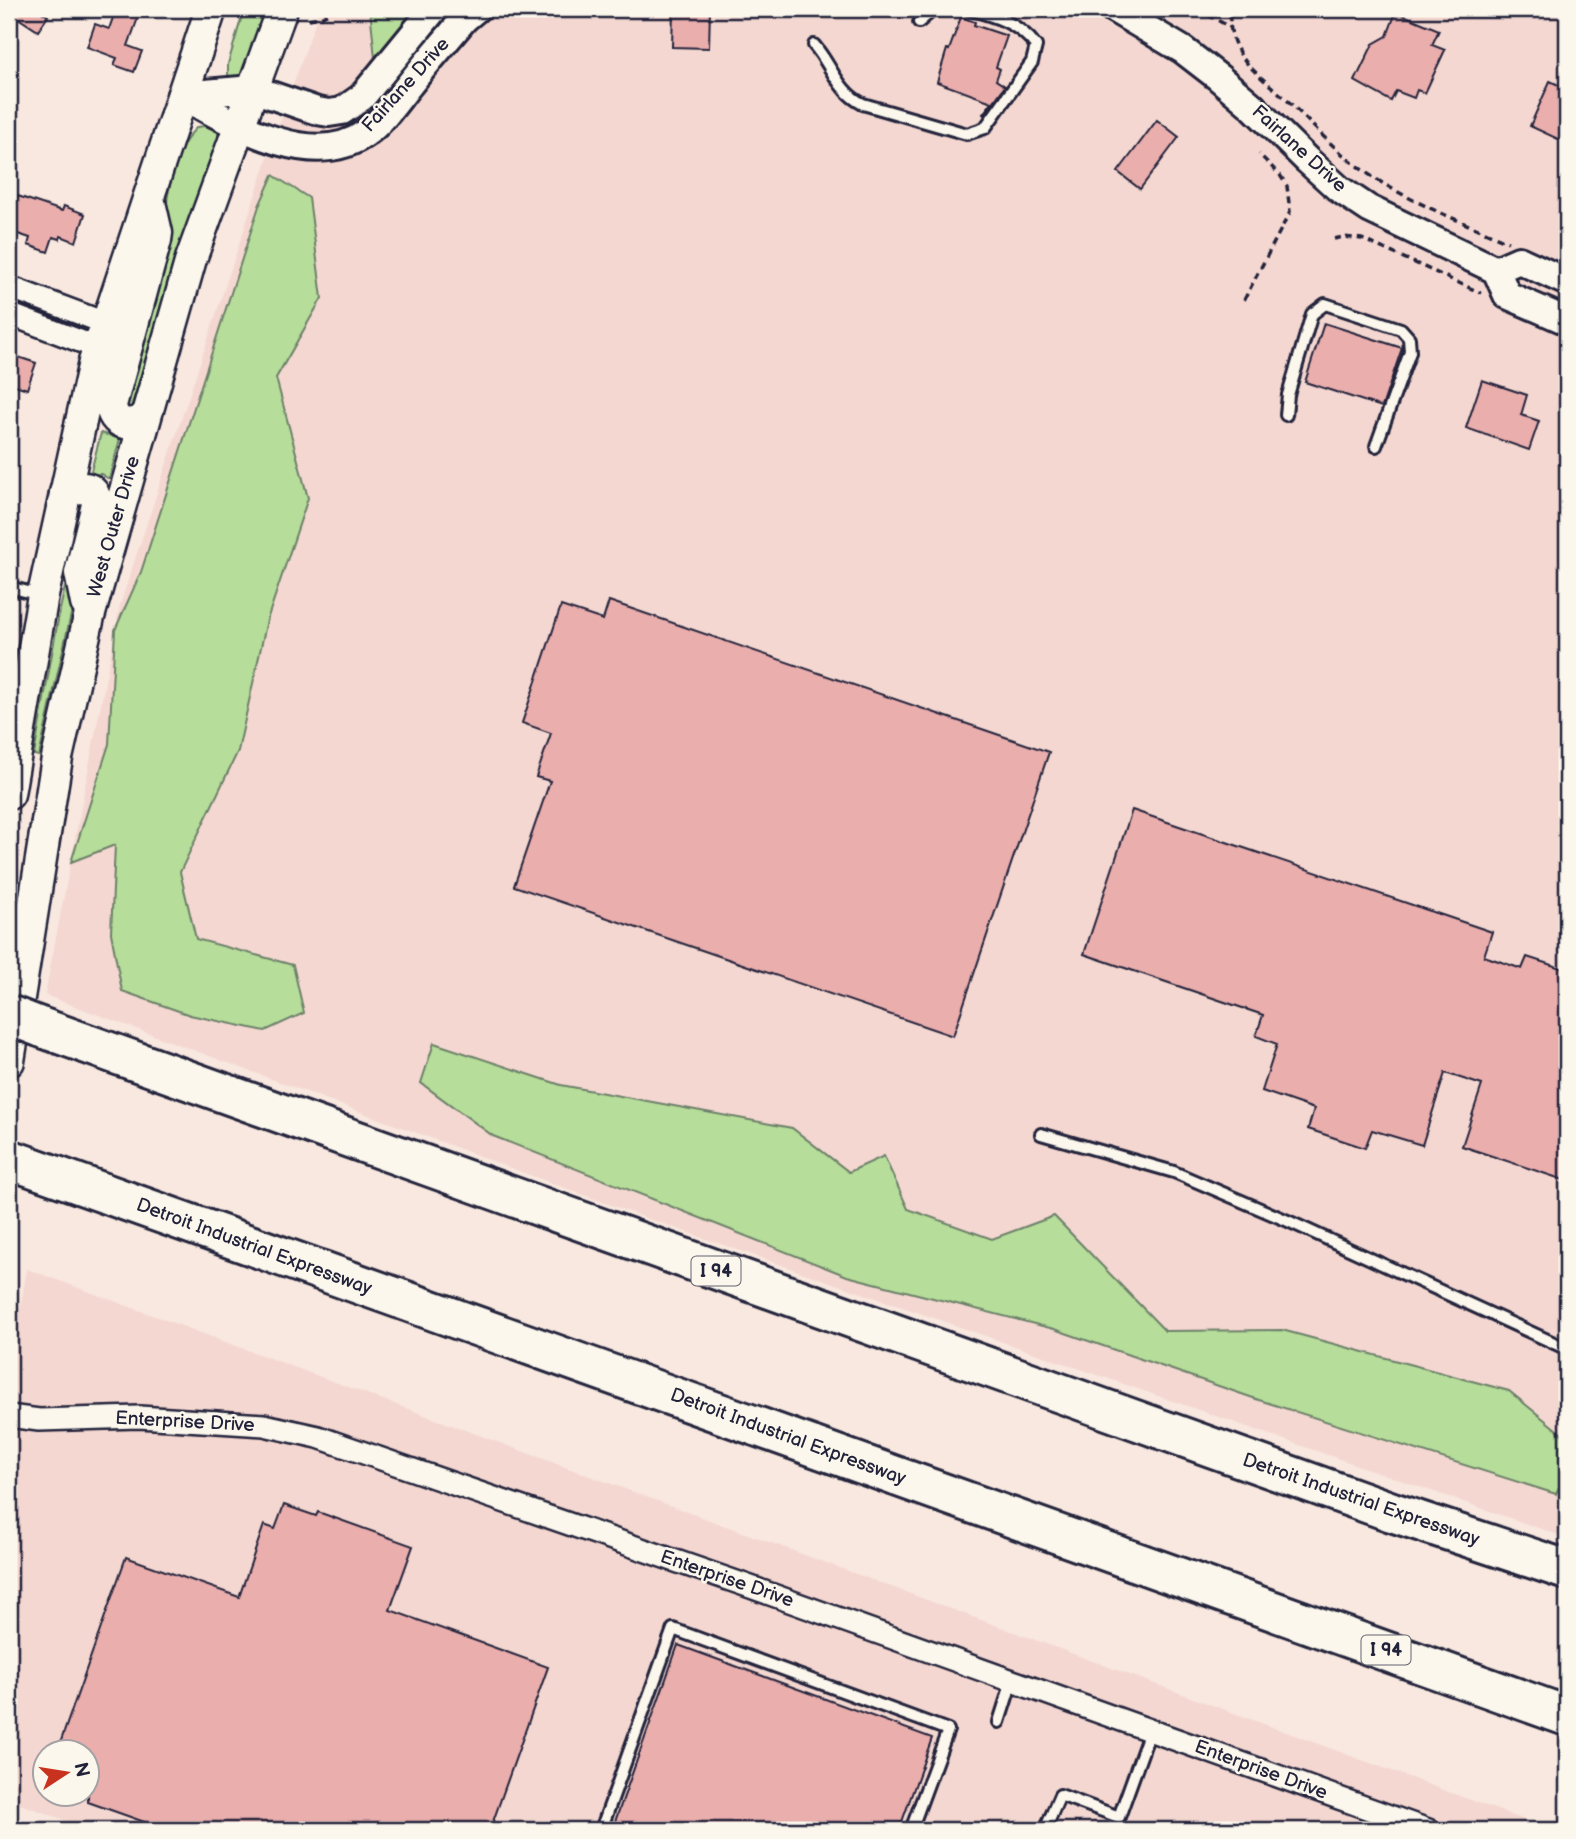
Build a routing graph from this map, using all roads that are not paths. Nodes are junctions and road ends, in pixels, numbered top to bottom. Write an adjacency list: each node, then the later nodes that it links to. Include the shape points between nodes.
1 (211, 9): 11 (main road)
2 (434, 9): 10 (street, Fairlane Drive, via 362,97 342,111 317,111)
3 (476, 9): 12 (street, Fairlane Drive, via 391,108 352,141 301,147)
4 (934, 9): 8 (lane)
5 (968, 9): 9 (lane, via 1005,19 1036,46 1032,62 985,128 967,134 849,97)
6 (1114, 9): 14 (street, Fairlane Drive, via 1218,77 1339,188 1369,209)
7 (295, 14): 10 (main road, West Outer Drive)
8 (919, 22)
9 (814, 45)
10 (253, 89): 11 (street, Fairlane Drive); 12 (main road, West Outer Drive)
11 (181, 95): 12 (street, Fairlane Drive); 13 (main road)
12 (239, 127): 21 (main road, West Outer Drive, via 191,259)
13 (149, 194): 19 (main road); 21 (main road, via 156,240 111,405 121,423)
14 (1496, 271): 15 (street, via 1518,260); 18 (street, Fairlane Drive, via 1507,295)
15 (1567, 282)
16 (9, 287): 19 (street)
17 (9, 314): 19 (street)
18 (1567, 321)
19 (102, 336): 23 (main road)
20 (1286, 415): 22 (lane, via 1287,395 1312,314 1325,304 1401,329 1409,338 1410,352)
21 (144, 419): 26 (main road, West Outer Drive)
22 (1376, 446)
23 (65, 493): 25 (main road); 26 (main road, via 85,488 95,494 97,505 80,573)
24 (9, 587): 25 (lane)
25 (43, 595): 27 (main road)
26 (89, 617): 30 (main road, West Outer Drive, via 57,758)
27 (16, 718): 28 (main road)
28 (9, 794)
29 (24, 1021): 35 (highway, Detroit Industrial Expressway / I 94, via 1392,1512)
30 (9, 1061)
31 (1041, 1134): 33 (lane, via 1174,1172)
32 (13, 1161): 37 (highway, Detroit Industrial Expressway / I 94)
33 (1567, 1349)
34 (9, 1416): 36 (street, Enterprise Drive, via 39,1420 139,1417 264,1425 308,1434)
35 (1567, 1570)
36 (1013, 1681): 38 (lane); 39 (street, Enterprise Drive)
37 (1567, 1716)
38 (999, 1722)
39 (1150, 1731): 42 (lane, via 1119,1817 1060,1795); 43 (street, Enterprise Drive)
40 (601, 1830): 41 (lane, via 673,1629 948,1730)
41 (911, 1830)
42 (1045, 1830)
43 (1428, 1830)

